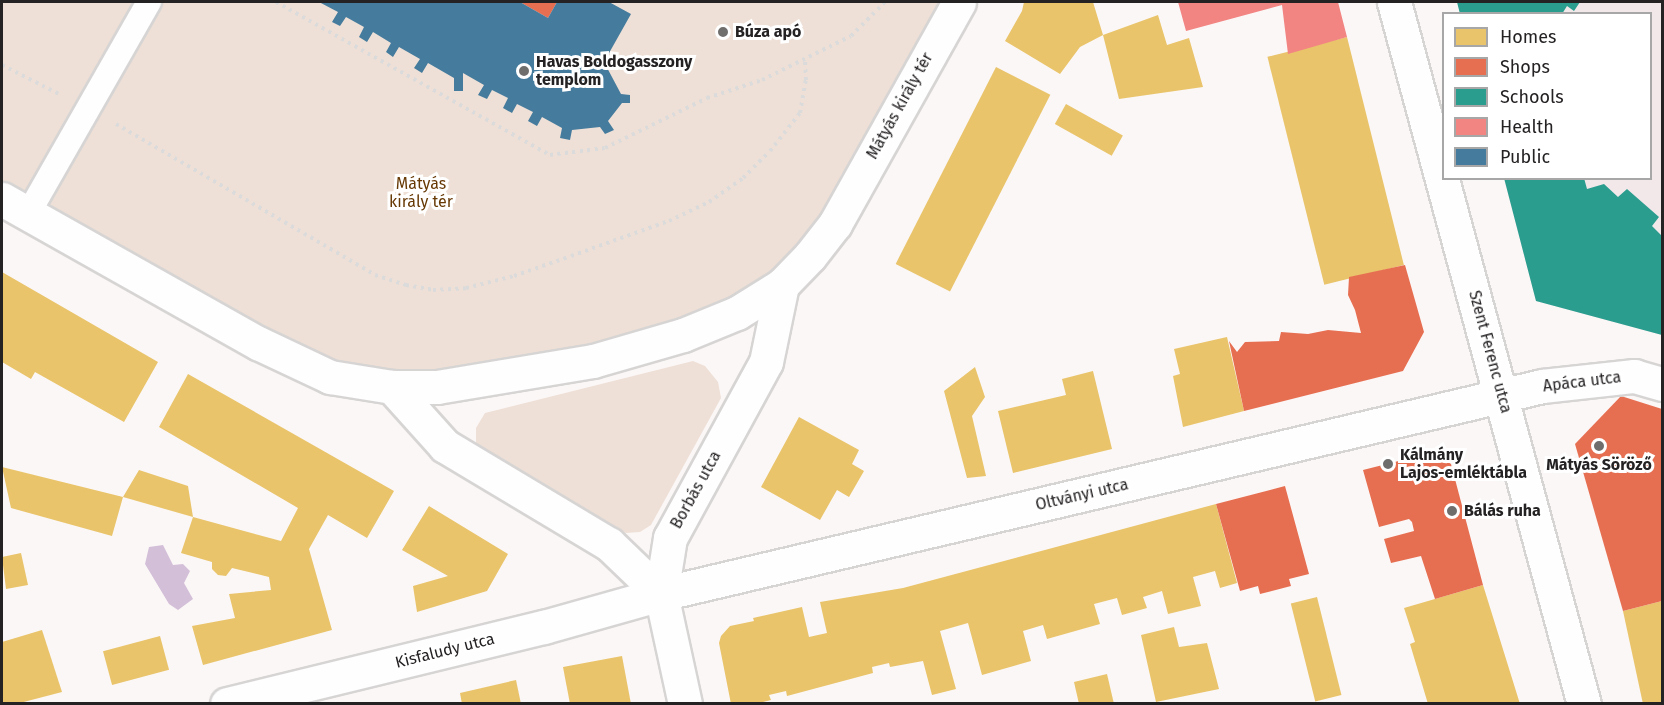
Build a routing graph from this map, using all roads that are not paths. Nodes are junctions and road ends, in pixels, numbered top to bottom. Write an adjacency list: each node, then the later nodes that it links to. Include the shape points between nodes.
1 (149, 2): 6 (lane, via 89,109)
2 (959, 2): 7 (street, Mátyás király tér, via 835,224)
3 (1394, 2): 4 (street, Szent Ferenc utca)
4 (1442, 176)
5 (1443, 180): 10 (street, Szent Ferenc utca)
6 (15, 207): 9 (street, Mátyás király tér, via 258,343 330,376)
7 (782, 285): 9 (street, Mátyás király tér, via 737,313 683,335 593,361 437,387); 11 (street, Borbás utca, via 766,362 670,538)
8 (1662, 384): 10 (street, Apáca utca, via 1634,376)
9 (392, 387): 11 (street, via 445,446 609,544)
10 (1502, 394): 11 (street, Oltványi utca); 14 (street, Szent Ferenc utca)
11 (662, 594): 12 (street, Kisfaludy utca, via 544,627); 13 (street, Borbás utca)
12 (226, 704)
13 (685, 704)
14 (1584, 704)

